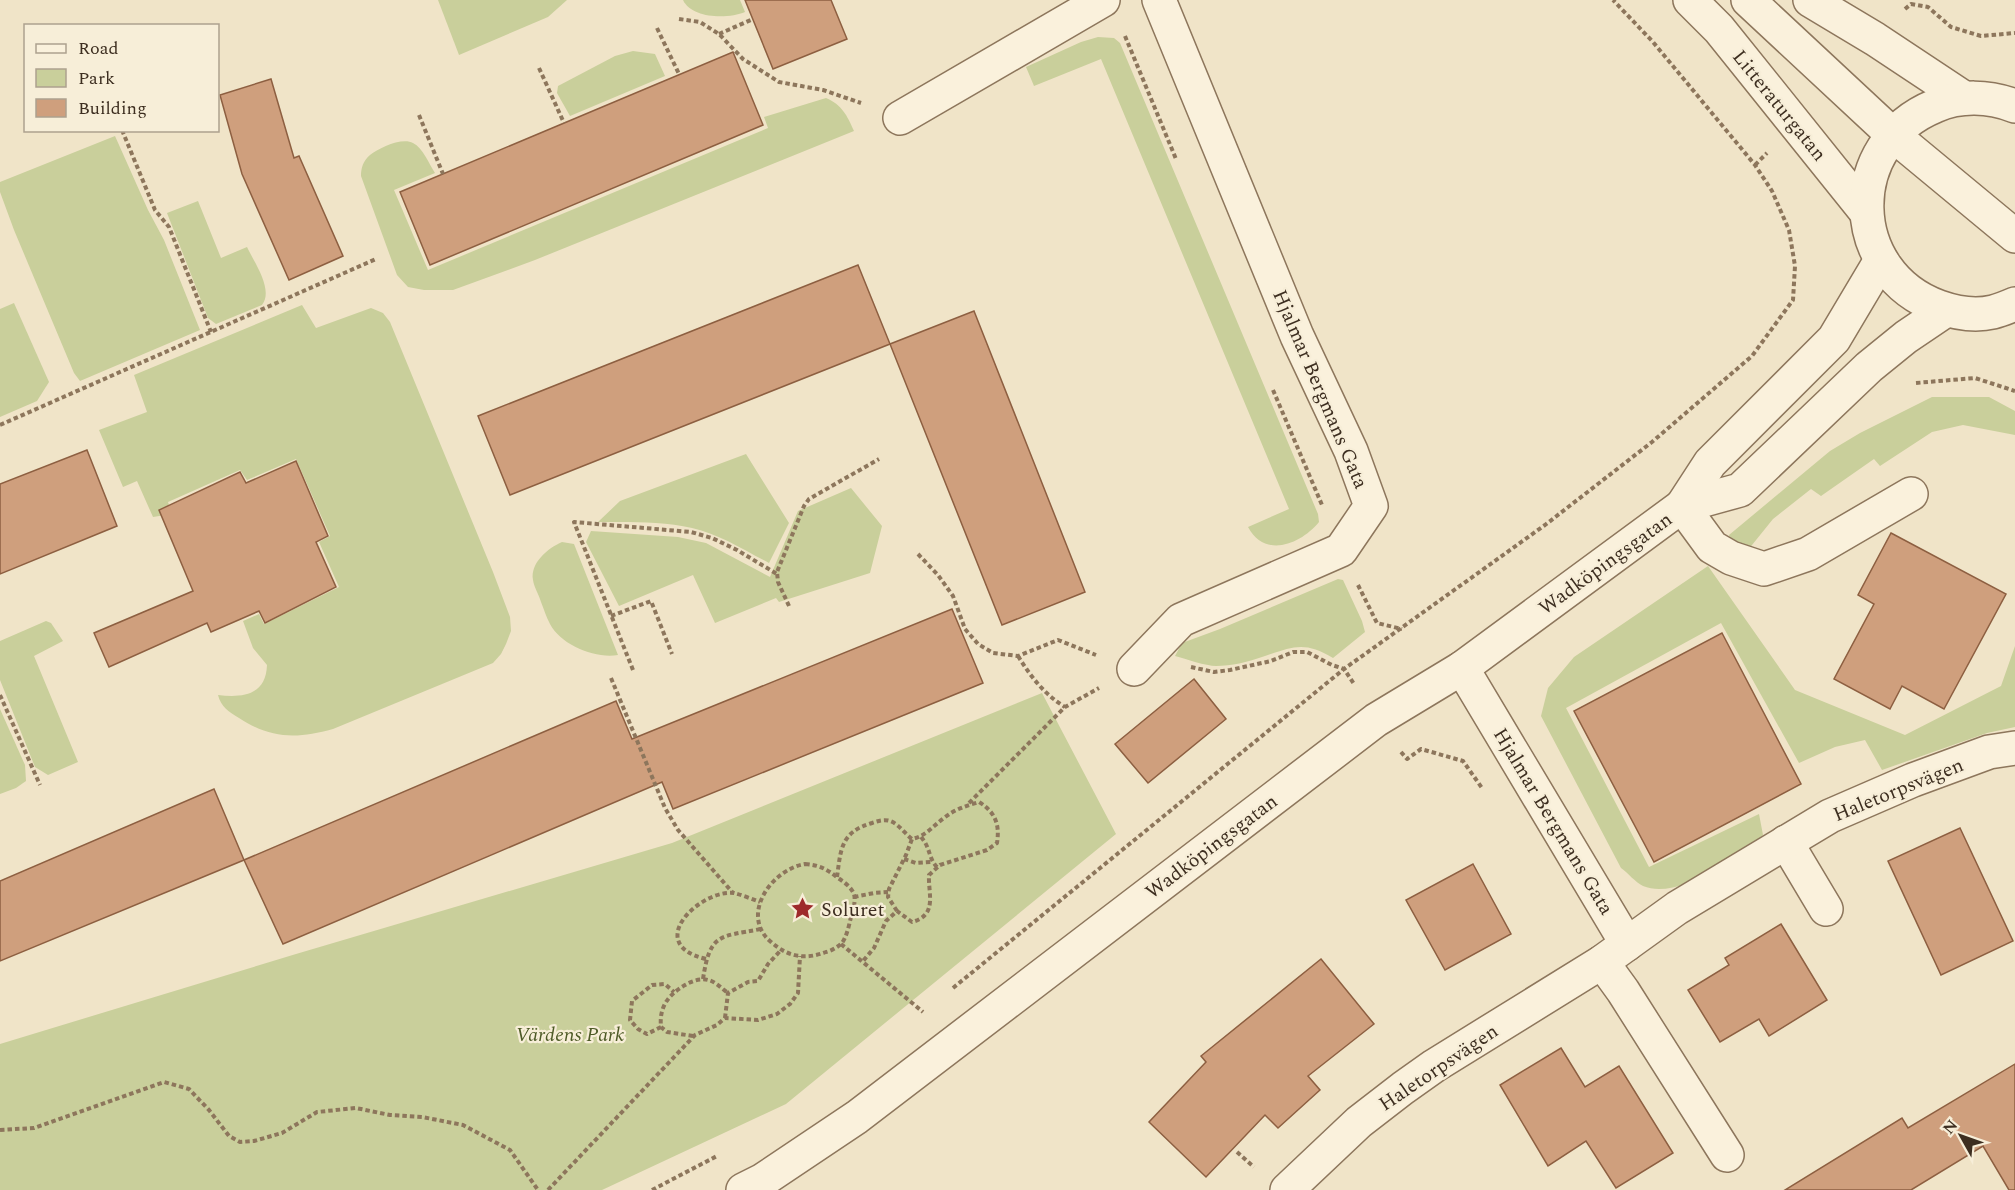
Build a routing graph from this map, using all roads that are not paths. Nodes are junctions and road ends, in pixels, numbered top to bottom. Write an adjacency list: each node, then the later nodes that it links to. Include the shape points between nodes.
1 (1103, 0): 8 (street)
2 (1159, 0): 18 (street, Hjalmar Bergmans Gata, via 1371,506 1341,550 1181,620)
3 (1690, 0): 10 (street, Litteraturgatan, via 1719,29)
4 (1748, 0): 9 (street)
5 (1810, 0): 6 (street)
6 (1964, 98): 7 (street, Litteraturgatan, via 1993,99); 9 (street, Litteraturgatan, via 1925,110)
7 (2015, 106)
8 (900, 118)
9 (1893, 135): 10 (street, Litteraturgatan, via 1875,163); 11 (street)
10 (1866, 212): 12 (street, Litteraturgatan)
11 (2015, 236)
12 (1881, 260): 13 (street, Litteraturgatan, via 1909,291); 16 (street, Wadköpingsgatan, via 1834,339 1710,463)
13 (1946, 310): 14 (street, Litteraturgatan); 16 (street, Wadköpingsgatan, via 1869,367 1740,490)
14 (2008, 314)
15 (1911, 494): 16 (street, via 1808,554 1764,568 1731,558 1712,547)
16 (1682, 506): 17 (street, Wadköpingsgatan)
17 (1462, 668): 22 (street, Hjalmar Bergmans Gata); 24 (street, Wadköpingsgatan, via 1376,720 857,1117)
18 (1134, 669)
19 (2015, 748): 20 (street, Haletorpsvägen, via 1989,752 1913,780 1830,816)
20 (1786, 842): 21 (street); 22 (street, Haletorpsvägen, via 1677,908)
21 (1826, 909)
22 (1615, 953): 23 (street, via 1623,991); 25 (street, Haletorpsvägen, via 1403,1088 1359,1122)
23 (1727, 1155)
24 (743, 1190)
25 (1287, 1190)

